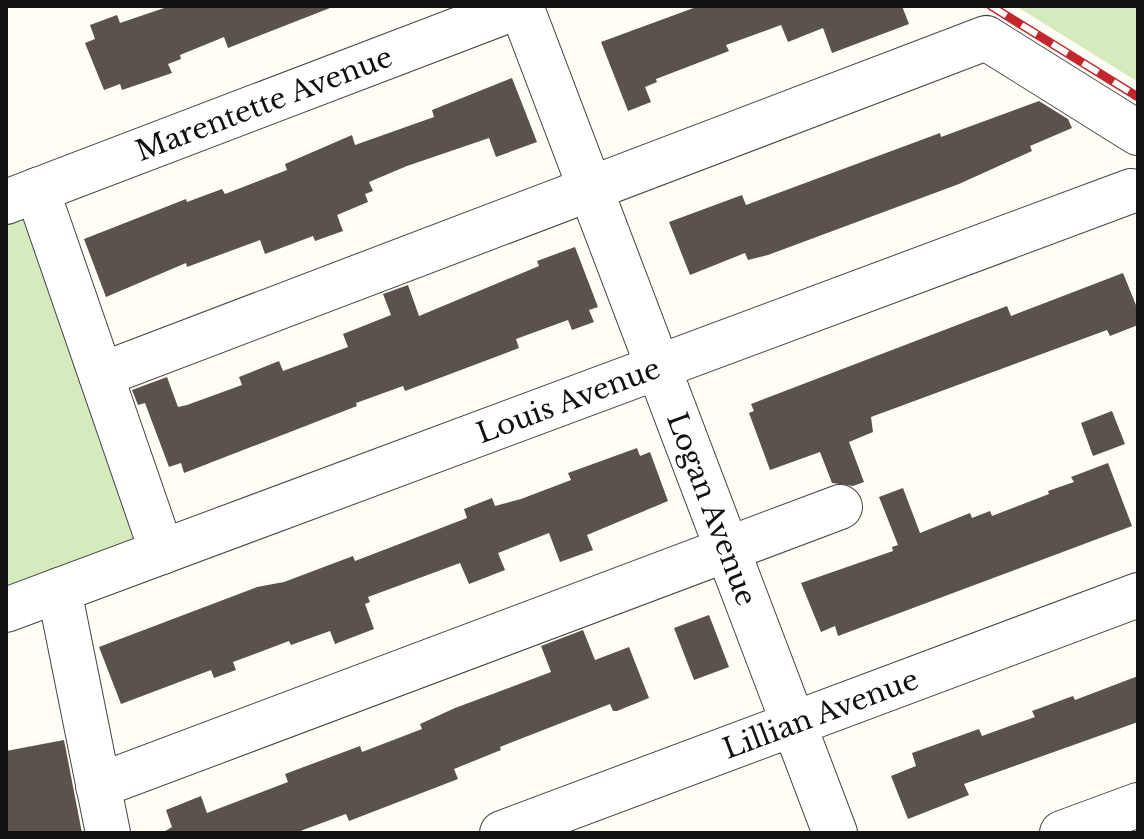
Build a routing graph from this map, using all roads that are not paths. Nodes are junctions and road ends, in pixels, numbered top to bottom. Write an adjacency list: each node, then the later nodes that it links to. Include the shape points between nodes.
1 (520, 6): 3 (street, Logan Avenue); 5 (street, Marentette Avenue)
2 (1138, 133): 3 (street, via 986,38)
3 (590, 189): 6 (street, Logan Avenue); 7 (street)
4 (1131, 191): 6 (street, Louis Avenue)
5 (22, 196): 7 (street)
6 (658, 367): 9 (street, Logan Avenue); 10 (street, Louis Avenue)
7 (101, 375): 10 (street)
8 (840, 507): 9 (street)
9 (727, 549): 14 (street, Logan Avenue); 15 (street)
10 (162, 552): 11 (street, Louis Avenue)
11 (59, 590): 13 (street, Louis Avenue); 15 (street)
12 (1138, 595): 14 (street, Lillian Avenue)
13 (6, 610)
14 (793, 724): 18 (street, Lillian Avenue); 19 (street, Logan Avenue)
15 (98, 786): 17 (street)
16 (1138, 805): 20 (street)
17 (108, 833)
18 (502, 833)
19 (835, 833)
20 (1062, 833)

